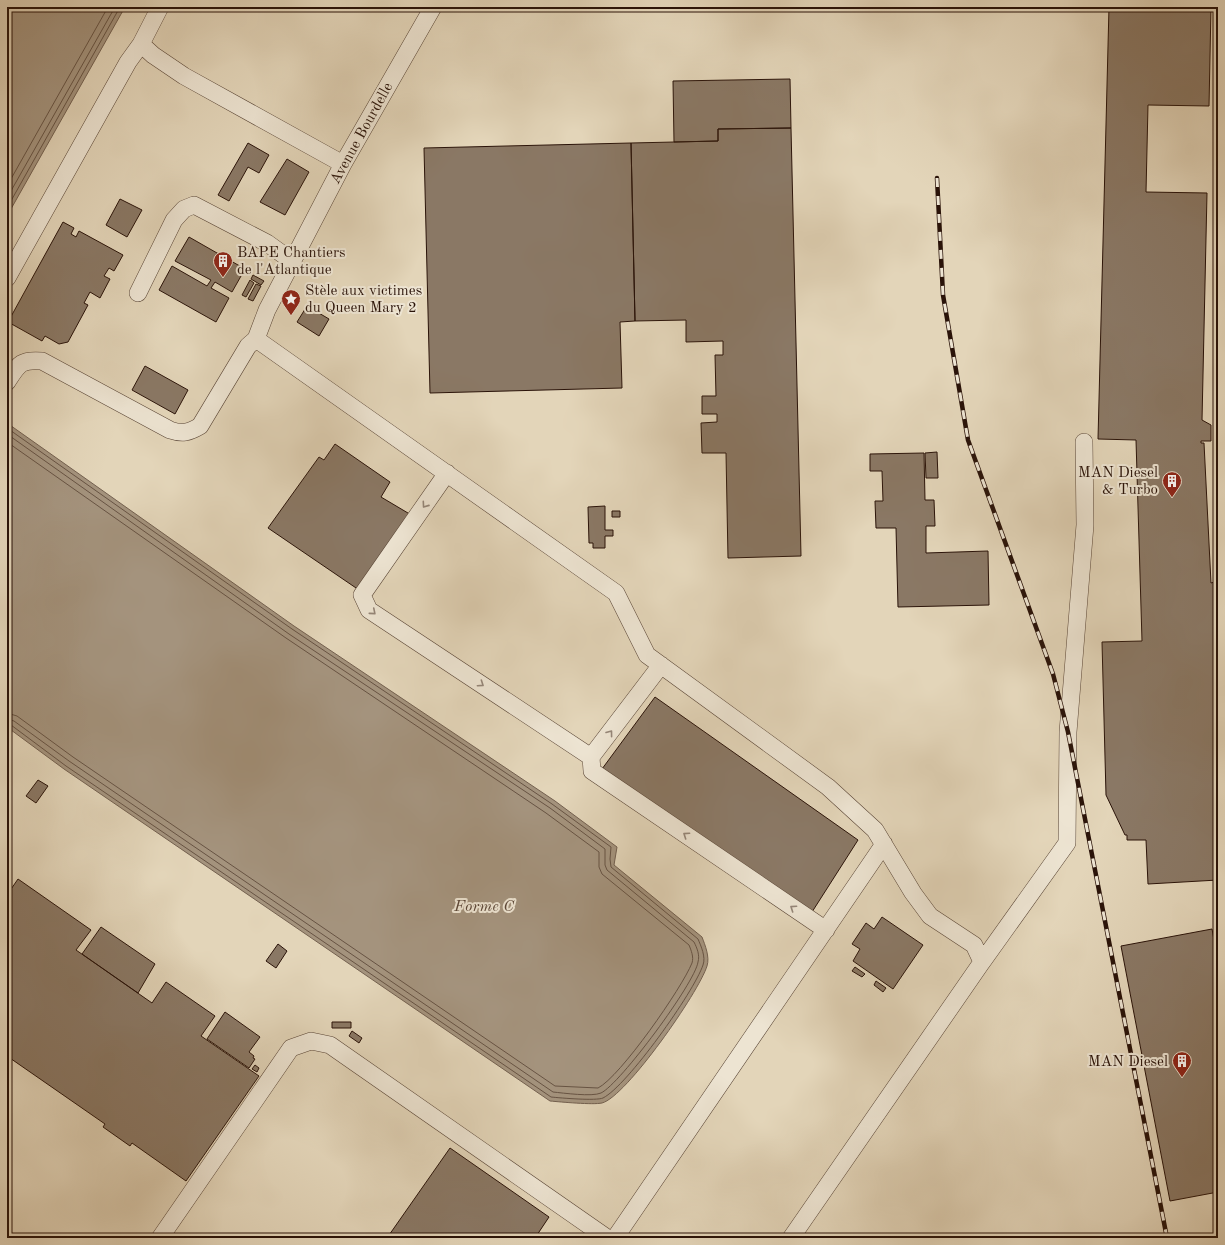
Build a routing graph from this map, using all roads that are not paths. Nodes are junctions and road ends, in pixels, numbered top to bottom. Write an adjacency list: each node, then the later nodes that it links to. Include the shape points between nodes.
1 (160, 7): 3 (street)
2 (433, 7): 4 (street, Avenue Bourdelle)
3 (141, 44): 4 (street, via 184,76); 6 (street, via 128,62)
4 (343, 164): 5 (street, Avenue Bourdelle)
5 (292, 261): 7 (street, via 267,243 194,205 184,209 174,220); 8 (street, Avenue Bourdelle, via 260,325)
6 (7, 278)
7 (138, 293)
8 (256, 339): 9 (street, via 248,346 200,426 181,434 42,361 28,360 17,366); 11 (street)
9 (7, 382)
10 (1084, 442): 16 (street, via 1085,525 1068,732 1067,843)
11 (447, 473): 12 (street, via 616,593 647,655); 13 (street, one-way to 13, via 362,595 369,610)
12 (661, 665): 13 (street, one-way to 12); 14 (street, via 828,787 875,830)
13 (591, 757): 15 (street, one-way to 13, via 592,771)
14 (884, 844): 15 (street); 16 (street, via 930,916 974,945)
15 (826, 930): 19 (street)
16 (982, 962): 20 (street)
17 (160, 1238): 18 (street, via 291,1048 311,1040 330,1045)
18 (607, 1238)
19 (615, 1238)
20 (791, 1238)

